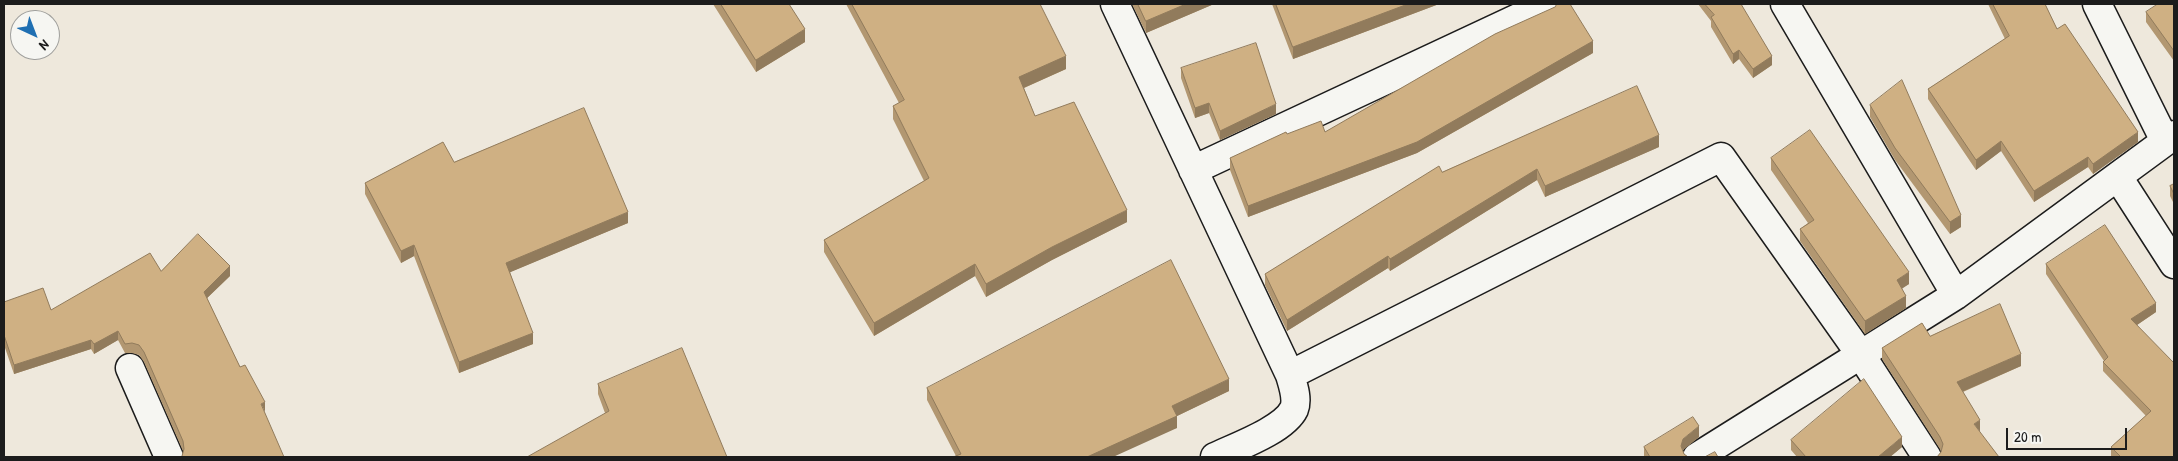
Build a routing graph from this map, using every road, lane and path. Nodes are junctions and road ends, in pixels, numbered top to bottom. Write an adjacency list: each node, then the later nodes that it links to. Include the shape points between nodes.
1 (1115, 4): 6 (street)
2 (1548, 4): 6 (street)
3 (1786, 4): 9 (street)
4 (2097, 4): 5 (street)
5 (2170, 138): 7 (street)
6 (1193, 170): 12 (street)
7 (2118, 177): 8 (street); 9 (street)
8 (2174, 264)
9 (1956, 295): 10 (street)
10 (1861, 355): 12 (street, via 1721,157); 15 (street); 16 (street)
11 (130, 368): 13 (street)
12 (1290, 375): 14 (street, via 1295,392 1294,408 1287,419)
13 (170, 457)
14 (1215, 457)
15 (1697, 457)
16 (1927, 457)

